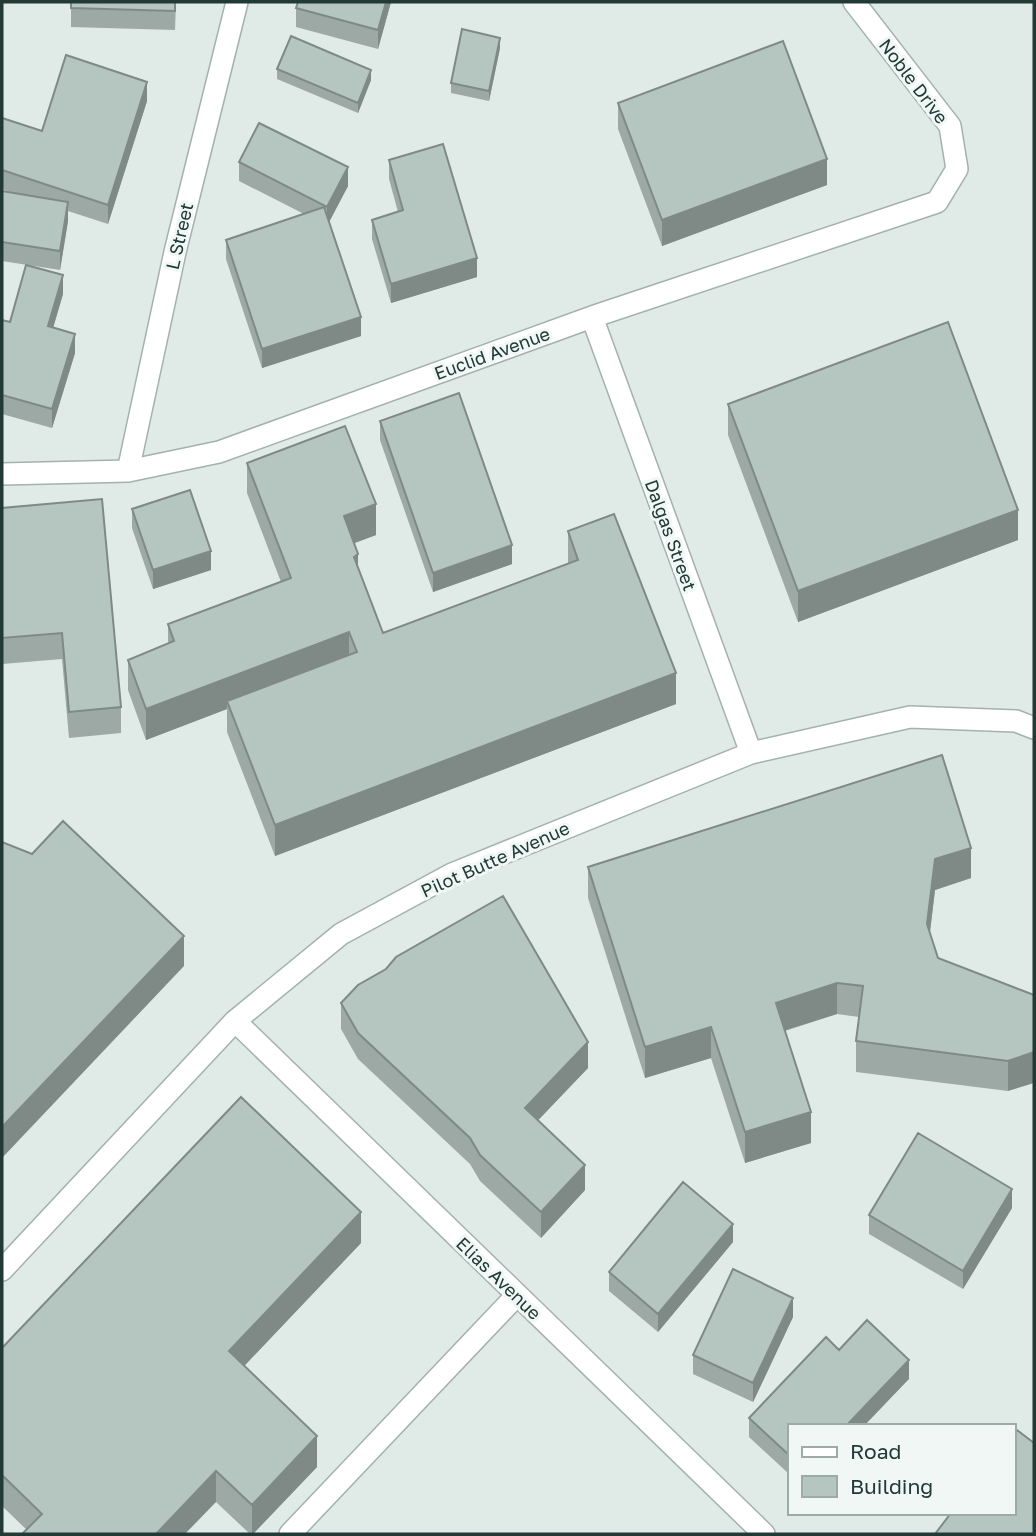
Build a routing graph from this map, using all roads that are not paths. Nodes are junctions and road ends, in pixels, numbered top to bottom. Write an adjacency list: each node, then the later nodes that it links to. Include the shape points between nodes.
1 (237, 2): 5 (street, L Street, via 175,252)
2 (853, 2): 3 (street, Noble Drive, via 950,126)
3 (957, 169): 4 (street, Euclid Avenue, via 937,202)
4 (592, 317): 5 (street, Euclid Avenue, via 219,452); 8 (street, Dalgas Street)
5 (128, 471): 6 (street, Euclid Avenue)
6 (2, 474)
7 (1034, 728): 8 (street, Pilot Butte Avenue, via 1016,721 910,717)
8 (751, 753): 9 (street, Pilot Butte Avenue, via 452,874 341,933)
9 (235, 1021): 10 (street, Pilot Butte Avenue); 11 (street, Elias Avenue)
10 (2, 1270)
11 (517, 1294): 12 (street); 13 (street, Elias Avenue)
12 (290, 1534)
13 (764, 1534)

